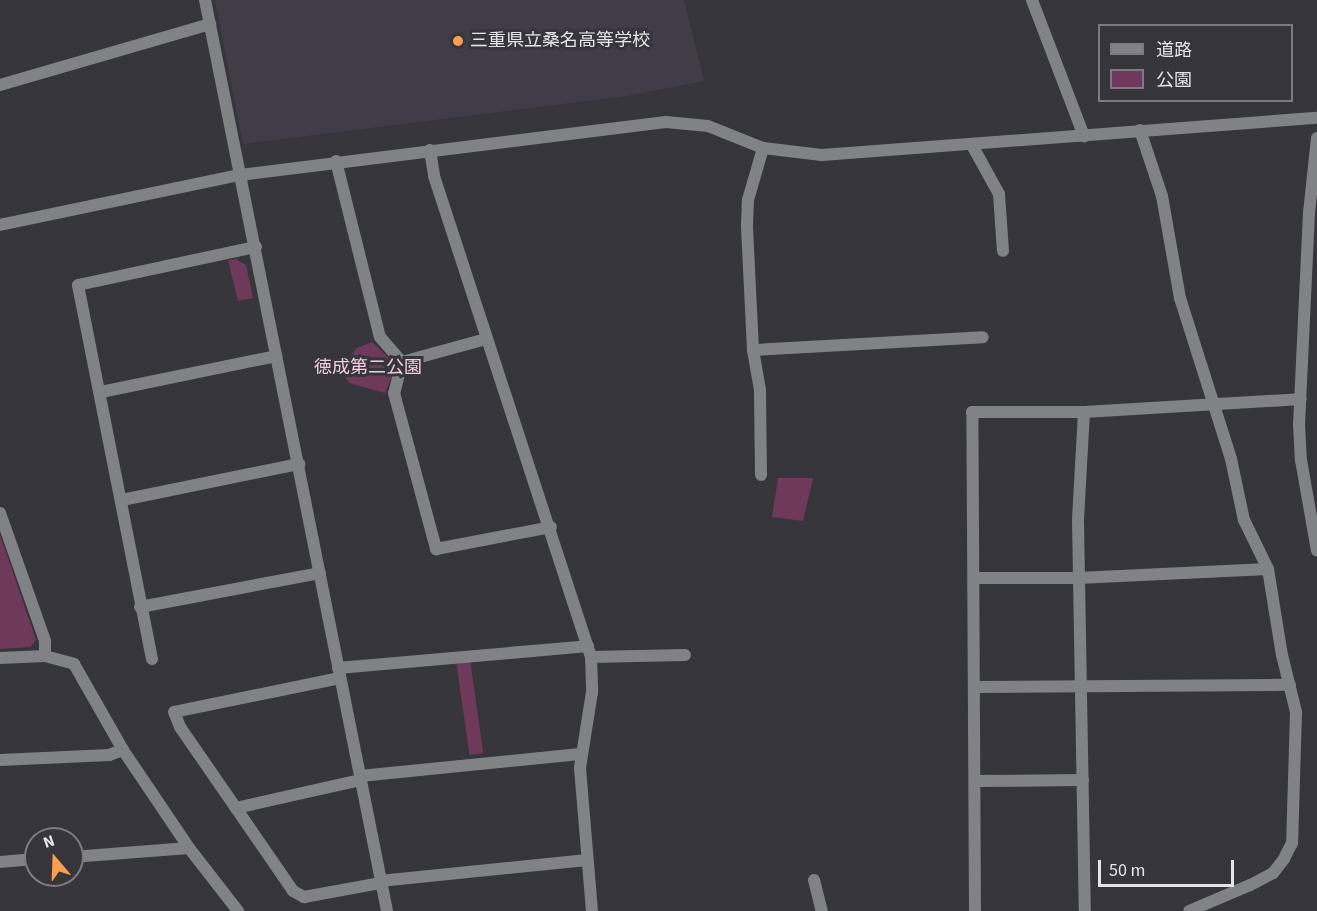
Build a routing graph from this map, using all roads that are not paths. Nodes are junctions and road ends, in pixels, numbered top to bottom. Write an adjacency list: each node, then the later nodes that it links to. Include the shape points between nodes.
1 (205, 0): 3 (street)
2 (1032, 0): 7 (street)
3 (210, 24): 4 (street); 13 (street)
4 (0, 85)
5 (1317, 118): 6 (street)
6 (1140, 130): 7 (street); 24 (street, via 1162,196 1180,298)
7 (1084, 136): 9 (street)
8 (1317, 138): 23 (street, via 1309,213)
9 (972, 145): 10 (street, via 822,155); 16 (street, via 999,194)
10 (763, 148): 11 (street, via 708,126 666,122); 19 (street, via 748,200 747,218)
11 (430, 150): 12 (street); 18 (street, via 434,176)
12 (336, 161): 13 (street); 21 (street, via 380,337)
13 (240, 175): 14 (street); 15 (street)
14 (0, 225)
15 (256, 247): 20 (street); 22 (street, via 78,285)
16 (1003, 251)
17 (983, 336): 19 (street)
18 (486, 339): 21 (street); 30 (street)
19 (753, 350): 27 (street, via 760,390)
20 (276, 356): 22 (street); 26 (street)
21 (402, 362): 30 (street, via 394,393 436,549)
22 (101, 392): 28 (street)
23 (1301, 399): 24 (street); 31 (street, via 1301,460)
24 (1214, 404): 25 (street); 32 (street, via 1244,520)
25 (1084, 412): 34 (street, via 972,411); 35 (street)
26 (299, 464): 28 (street); 33 (street)
27 (761, 476)
28 (122, 500): 36 (street)
29 (0, 513): 39 (street, via 45,640)
30 (551, 527): 37 (street)
31 (1317, 551)
32 (1268, 568): 35 (street); 43 (street)
33 (320, 573): 36 (street); 42 (street)
34 (975, 578): 35 (street); 44 (street)
35 (1078, 578): 45 (street)
36 (140, 607): 41 (street)
37 (590, 652): 38 (street); 42 (street); 47 (street, via 592,692)
38 (686, 655)
39 (45, 656): 40 (street); 46 (street, via 74,664)
40 (0, 658)
41 (152, 659)
42 (339, 673): 49 (street); 52 (street, via 174,712 180,727)
43 (1290, 685): 45 (street); 66 (street, via 1296,712 1292,843 1273,873)
44 (975, 687): 45 (street); 51 (street)
45 (1081, 687): 50 (street)
46 (123, 750): 48 (street, via 109,755); 53 (street)
47 (580, 754): 49 (street); 55 (street)
48 (0, 760)
49 (360, 778): 52 (street, via 247,802); 59 (street)
50 (1083, 780): 51 (street); 65 (street)
51 (976, 782): 64 (street)
52 (236, 808): 59 (street, via 293,891 304,897)
53 (189, 848): 54 (street); 60 (street)
54 (84, 856)
55 (587, 860): 59 (street); 62 (street)
56 (24, 861): 57 (street)
57 (0, 862)
58 (814, 880): 63 (street)
59 (380, 882): 61 (street)
60 (238, 911)
61 (387, 911)
62 (592, 911)
63 (822, 911)
64 (975, 911)
65 (1086, 911)
66 (1189, 911)

